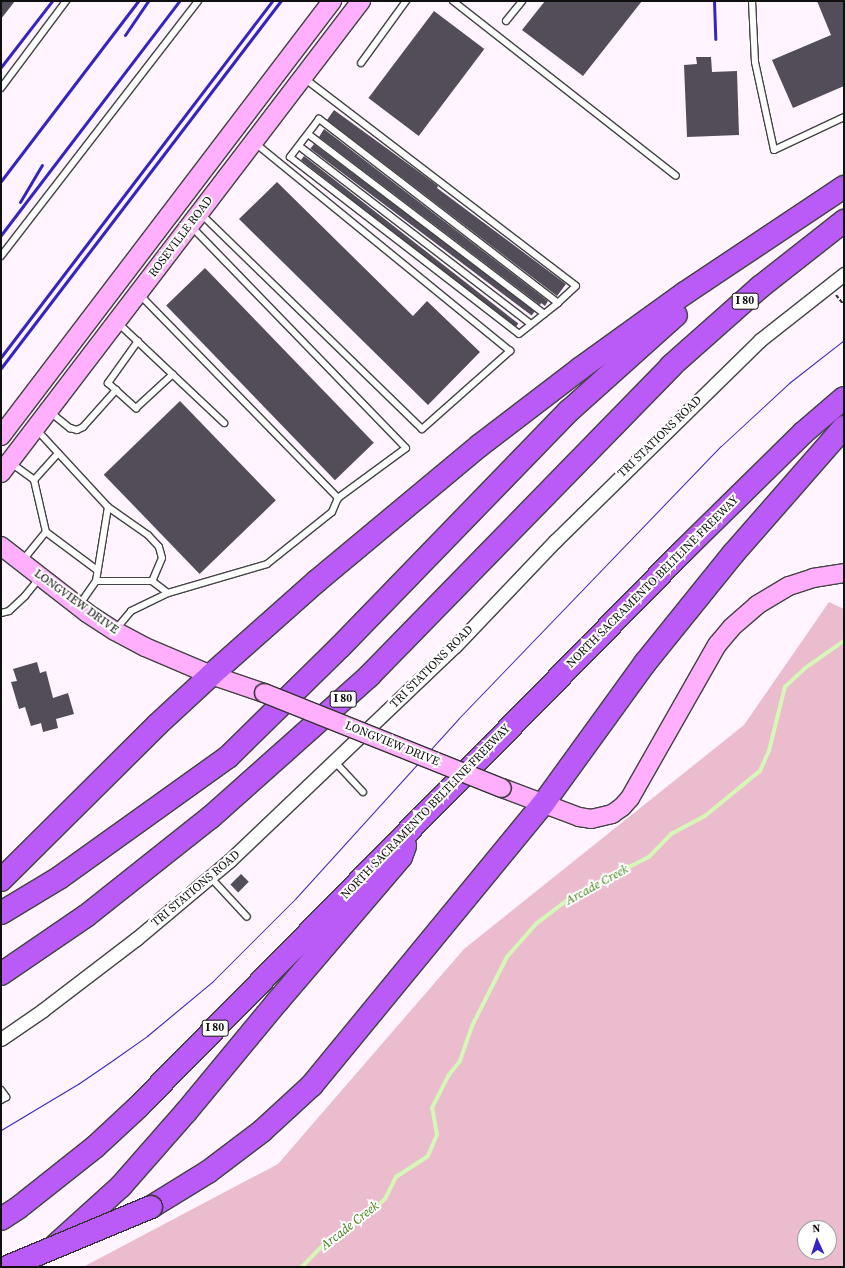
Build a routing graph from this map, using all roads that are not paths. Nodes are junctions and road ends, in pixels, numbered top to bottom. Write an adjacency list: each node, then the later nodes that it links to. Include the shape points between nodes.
1 (66, 1): 12 (lane)
2 (198, 1): 22 (lane)
3 (332, 1): 37 (main road, ROSEVILLE ROAD)
4 (361, 1): 11 (main road, ROSEVILLE ROAD)
5 (406, 1): 10 (lane)
6 (454, 1): 17 (lane)
7 (522, 1): 9 (lane)
8 (752, 1): 13 (lane, via 756,62 774,150)
9 (506, 21)
10 (361, 63)
11 (304, 78): 15 (main road, ROSEVILLE ROAD); 25 (lane, via 576,286)
12 (1, 88)
13 (844, 118)
14 (308, 134): 16 (lane); 25 (lane, via 319,120); 26 (lane)
15 (253, 142): 19 (main road, ROSEVILLE ROAD); 19 (lane, via 510,351 422,429)
16 (299, 146): 28 (lane); 28 (lane, via 290,157 494,315 519,334)
17 (676, 176)
18 (844, 187): 21 (highway)
19 (194, 219): 24 (main road, ROSEVILLE ROAD); 41 (lane, via 406,448)
20 (844, 221): 64 (highway, I 80, via 760,287 671,366 369,676 223,807 86,916)
21 (744, 254): 55 (highway, via 593,359 479,446); 62 (highway, via 570,410 340,647 228,756 59,878)
22 (1, 256)
23 (844, 274): 56 (street, TRI STATIONS ROAD, via 760,340 555,541 455,646)
24 (138, 293): 27 (main road, ROSEVILLE ROAD); 41 (lane)
25 (558, 303): 26 (lane)
26 (544, 314): 28 (lane)
27 (117, 322): 29 (lane); 33 (main road, ROSEVILLE ROAD)
28 (531, 324)
29 (138, 341): 30 (lane); 31 (lane, via 108,382)
30 (173, 374): 31 (lane, via 136,408); 34 (lane)
31 (116, 390): 33 (lane, via 83,427 77,430 70,428)
32 (844, 398): 59 (highway, NORTH SACRAMENTO BELTLINE FREEWAY / I 80, via 803,433 694,540)
33 (48, 411): 36 (main road, ROSEVILLE ROAD)
34 (224, 423)
35 (844, 427): 58 (highway, via 734,554 645,663)
36 (35, 428): 38 (lane); 39 (main road, ROSEVILLE ROAD)
37 (1, 436)
38 (58, 453): 40 (lane); 42 (lane)
39 (5, 467): 40 (lane)
40 (34, 480): 43 (lane)
41 (338, 498): 51 (lane, via 332,512 267,564)
42 (108, 507): 46 (lane); 50 (lane, via 148,535 159,547 162,558)
43 (46, 532): 45 (lane); 46 (lane)
44 (1, 546): 45 (main road, LONGVIEW DRIVE)
45 (21, 562): 48 (main road, LONGVIEW DRIVE)
46 (97, 570): 49 (lane)
47 (844, 573): 58 (main road, LONGVIEW DRIVE, via 813,578 789,586 757,605 732,628 718,645 630,798 622,807 612,814 591,819)
48 (40, 576): 52 (main road, LONGVIEW DRIVE); 53 (lane, via 25,596 9,611)
49 (96, 581): 50 (lane); 52 (lane)
50 (152, 581): 51 (lane)
51 (168, 593): 54 (lane, via 131,611)
52 (79, 606): 54 (main road, LONGVIEW DRIVE)
53 (1, 612)
54 (115, 631): 55 (main road, LONGVIEW DRIVE, via 145,647)
55 (211, 675): 58 (main road, LONGVIEW DRIVE, bridge, via 264,693); 61 (highway)
56 (335, 762): 57 (lane); 60 (street, TRI STATIONS ROAD)
57 (363, 792)
58 (543, 804): 69 (highway, bridge, via 312,1085 262,1131 208,1172 151,1208)
59 (415, 823): 68 (highway, NORTH SACRAMENTO BELTLINE FREEWAY / I 80, via 138,1107 95,1147); 70 (highway, via 401,857 186,1112 121,1186)
60 (210, 877): 63 (lane); 65 (street, TRI STATIONS ROAD, via 136,939)
61 (1, 880)
62 (1, 912)
63 (247, 917)
64 (1, 974)
65 (1, 1039)
66 (1, 1090): 67 (lane, via 6,1097)
67 (1, 1100)
68 (1, 1219)
69 (7, 1267)
70 (33, 1267)

